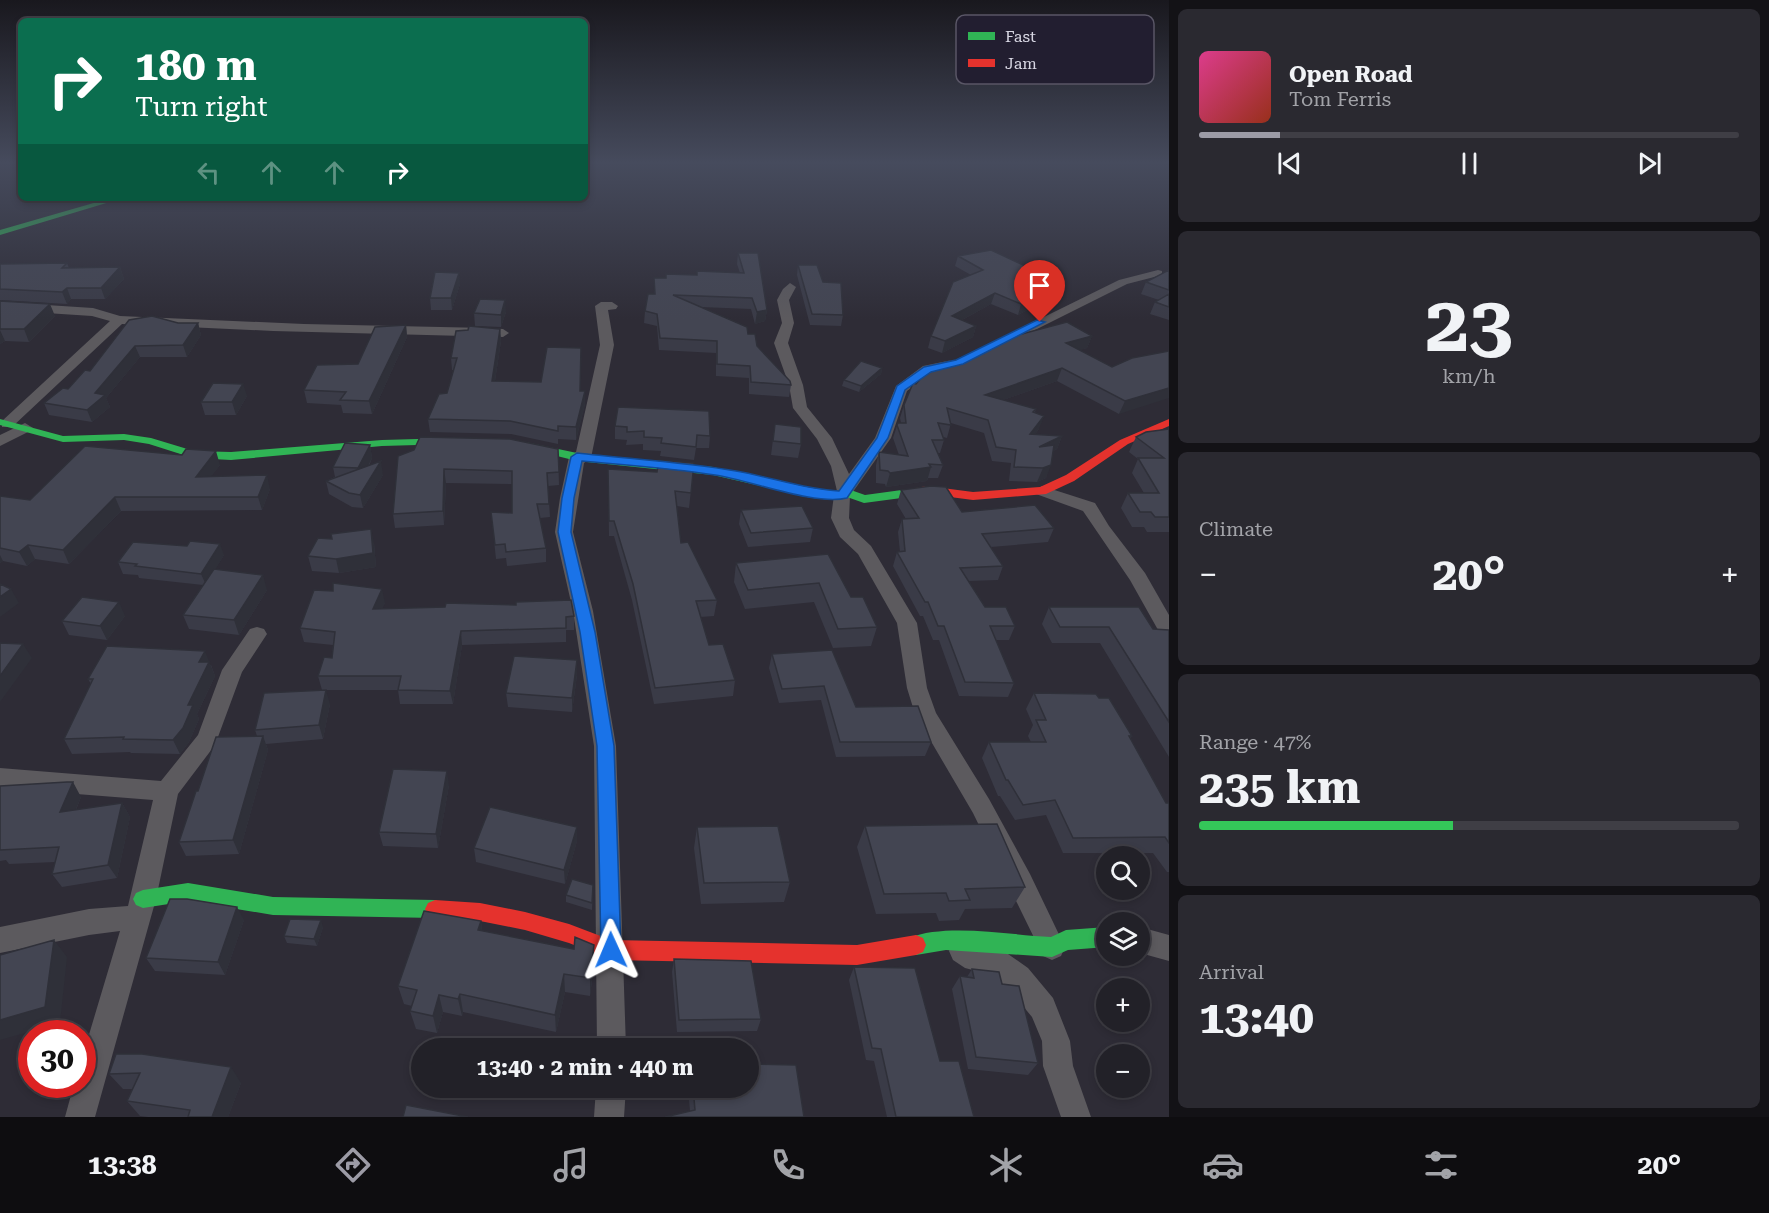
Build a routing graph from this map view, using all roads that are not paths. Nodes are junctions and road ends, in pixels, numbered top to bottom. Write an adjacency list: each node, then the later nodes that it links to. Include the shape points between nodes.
1 (61, 215): 2 (street)
2 (0, 233)
3 (1158, 273): 17 (street, via 1123,282 960,362 928,369 901,389 883,438)
4 (790, 287): 17 (street, via 782,309 788,323 781,343 800,408 824,438 839,466)
5 (0, 306): 7 (street, via 93,312)
6 (612, 306): 15 (street, via 601,306 607,345)
7 (119, 320): 8 (street); 10 (street)
8 (503, 333)
9 (1169, 422): 16 (street, via 1124,442 1070,478)
10 (3, 423): 11 (street)
11 (25, 428): 12 (street); 13 (street, via 63,439 124,437 194,454 231,456 382,443)
12 (0, 441)
13 (466, 441)
14 (511, 443): 15 (street)
15 (580, 457): 17 (street, via 713,471 809,493); 29 (street, via 568,498 564,532 587,632 605,746)
16 (1042, 491): 17 (street, via 973,496 927,490 864,499); 18 (street, via 1089,507 1138,577)
17 (844, 493): 27 (street, via 840,518 843,527 865,550 907,623 917,688 926,714 981,806)
18 (1169, 632)
19 (257, 634): 21 (street, via 232,670 207,739)
20 (0, 778): 21 (street)
21 (167, 791): 22 (street)
22 (141, 908): 24 (street); 29 (street, via 188,892 273,906 460,910 539,925); 32 (street)
23 (1096, 938): 27 (street, via 1066,940)
24 (0, 940)
25 (946, 940): 27 (street); 29 (street, via 857,955); 34 (street, via 975,959 998,963 1043,1008)
26 (1150, 943): 28 (street)
27 (1052, 947)
28 (1169, 948)
29 (611, 950): 30 (street)
30 (612, 1038)
31 (610, 1098): 33 (street)
32 (80, 1117)
33 (609, 1117)
34 (1076, 1117)

